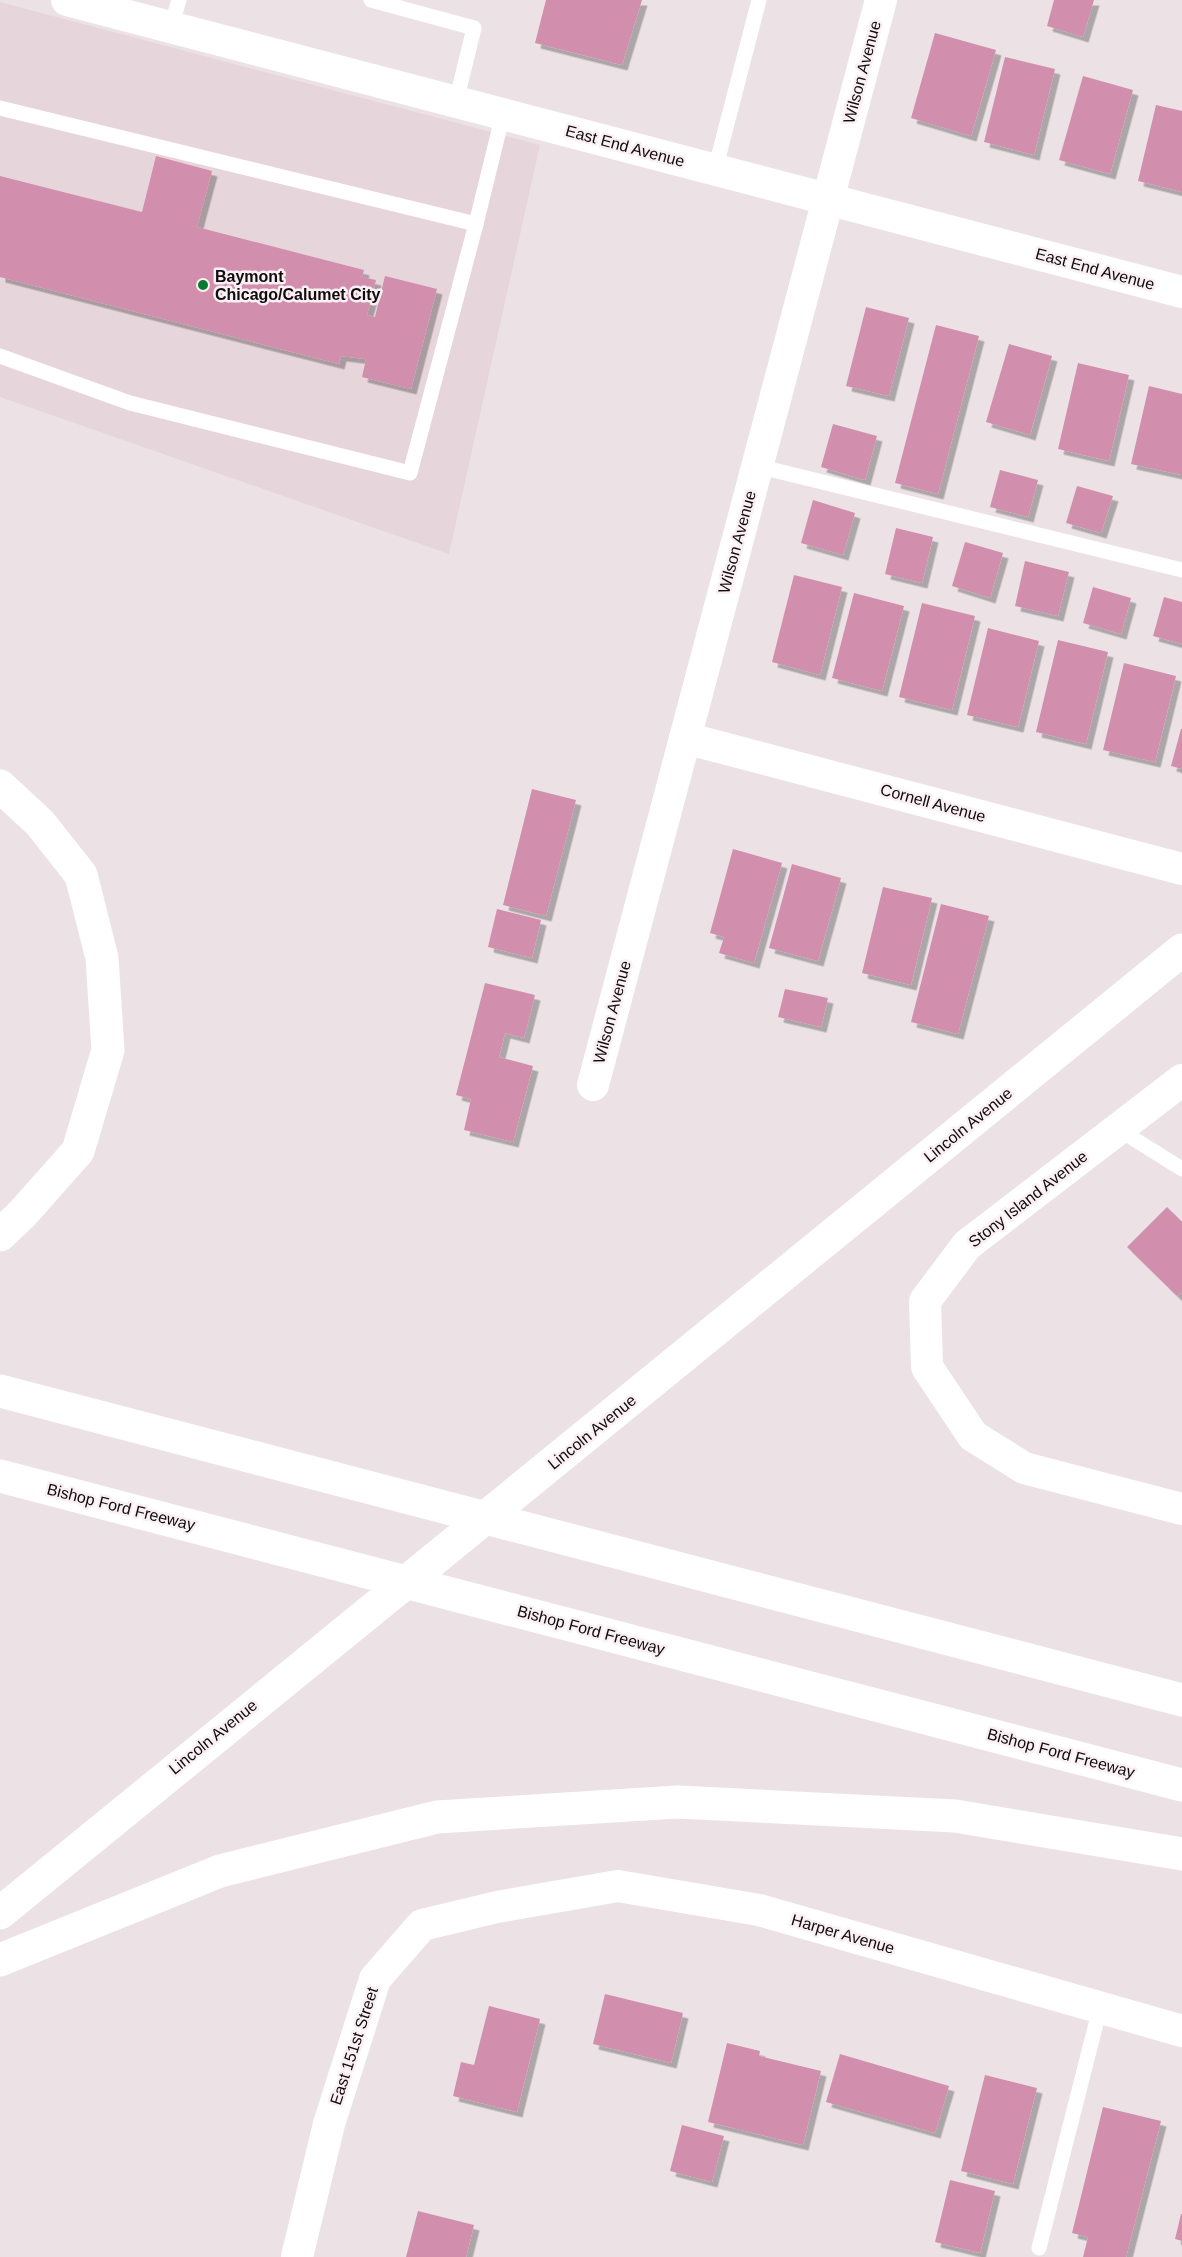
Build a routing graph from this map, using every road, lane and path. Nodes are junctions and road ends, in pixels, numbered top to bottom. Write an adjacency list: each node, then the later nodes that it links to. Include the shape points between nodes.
1 (67, 0): 5 (street, East End Avenue)
2 (371, 0): 6 (lane, via 474,28)
3 (759, 0): 9 (lane)
4 (881, 0): 10 (street, Wilson Avenue)
5 (175, 13): 6 (street, East End Avenue)
6 (456, 102): 8 (street, East End Avenue)
7 (0, 108): 11 (lane)
8 (503, 114): 9 (street, East End Avenue); 11 (lane)
9 (715, 170): 10 (street, East End Avenue)
10 (827, 199): 12 (street, East End Avenue); 14 (street, Wilson Avenue)
11 (476, 224): 13 (lane, via 410,473 130,403)
12 (1182, 292)
13 (0, 356)
14 (757, 466): 15 (lane); 16 (street, Wilson Avenue)
15 (1182, 570)
16 (685, 738): 18 (street, Cornell Avenue); 21 (street, Wilson Avenue)
17 (0, 786): 24 (main road, via 40,823 81,875 102,957 108,1050 78,1151)
18 (1182, 869)
19 (1182, 950): 32 (main road, Lincoln Avenue)
20 (1182, 1080): 22 (street, Stony Island Avenue)
21 (593, 1085)
22 (1118, 1129): 23 (lane); 27 (street, Stony Island Avenue, via 967,1245 925,1301 927,1367 973,1436 1024,1468)
23 (1182, 1169)
24 (0, 1235)
25 (0, 1391): 28 (main road)
26 (0, 1476): 29 (main road, Bishop Ford Freeway)
27 (1182, 1509)
28 (1182, 1700)
29 (1182, 1785)
30 (1182, 1854): 33 (main road, via 955,1816 701,1803 437,1816 220,1871)
31 (497, 1907): 34 (street, Harper Avenue, via 618,1886 747,1908); 37 (street, East 151st Street, via 422,1925 375,1979 329,2124)
32 (0, 1913)
33 (0, 1960)
34 (1100, 2008): 35 (street, Harper Avenue); 36 (lane)
35 (1182, 2031)
36 (1039, 2248)
37 (297, 2257)

